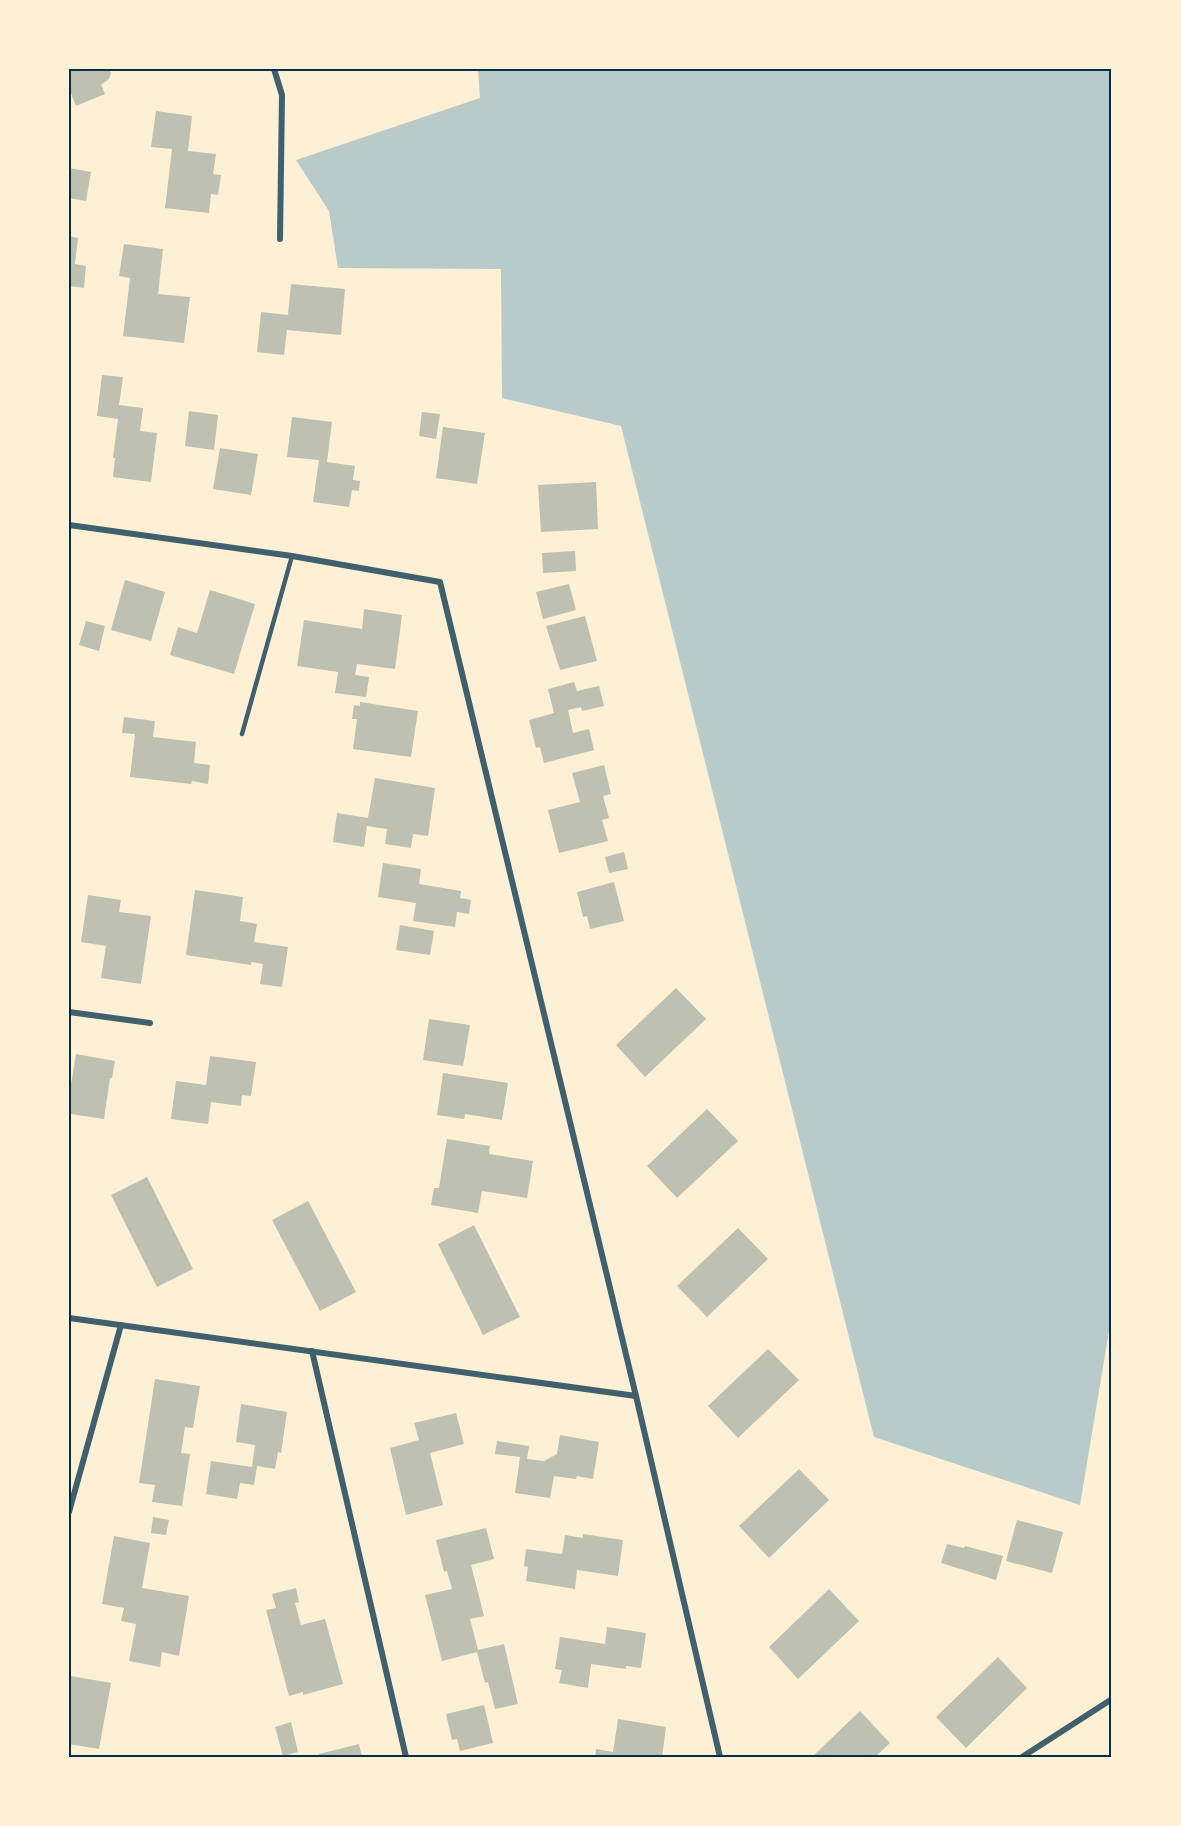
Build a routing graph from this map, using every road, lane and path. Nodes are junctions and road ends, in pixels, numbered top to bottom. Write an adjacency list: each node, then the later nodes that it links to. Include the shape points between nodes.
1 (274, 69): 2 (street, via 282,95)
2 (280, 239)
3 (69, 525): 4 (street)
4 (292, 556): 5 (lane); 11 (street, via 440,582)
5 (242, 734)
6 (69, 1011): 7 (street)
7 (150, 1023)
8 (69, 1318): 9 (street)
9 (121, 1325): 10 (street); 12 (street)
10 (312, 1351): 11 (street); 14 (street)
11 (636, 1396): 15 (street)
12 (69, 1512)
13 (1112, 1699): 16 (street)
14 (406, 1757)
15 (720, 1757)
16 (1022, 1757)

